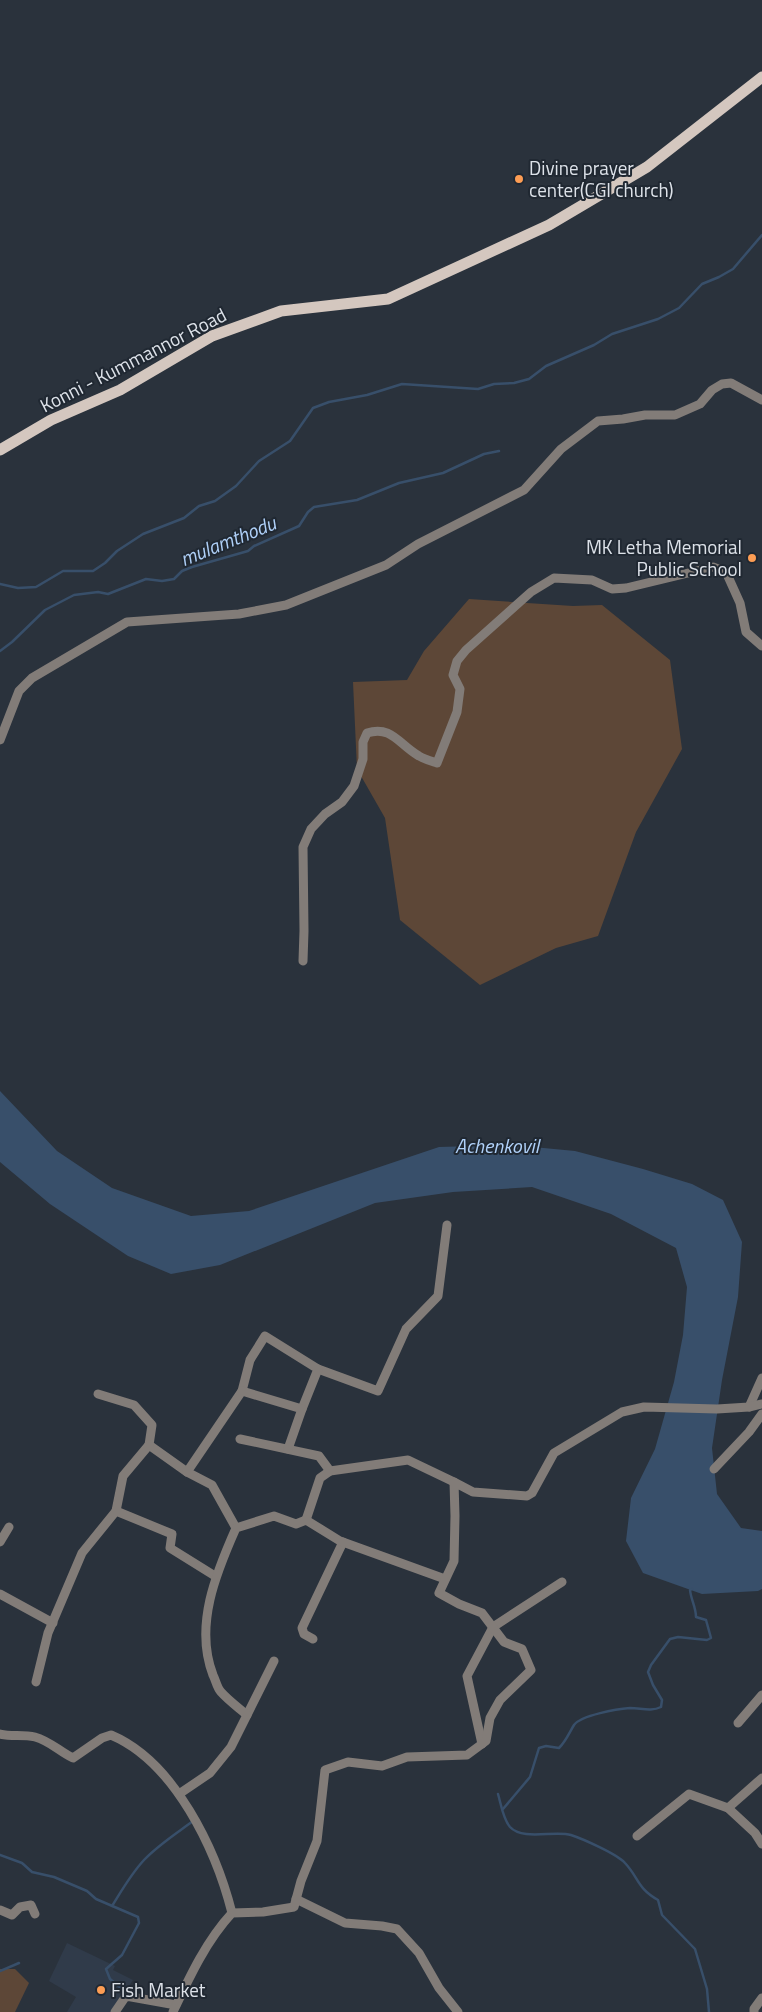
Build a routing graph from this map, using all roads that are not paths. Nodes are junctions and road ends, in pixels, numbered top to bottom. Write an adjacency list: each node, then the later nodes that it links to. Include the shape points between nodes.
1 (762, 77): 3 (main road, Konni - Kummannor Road, via 647,167 549,225 388,299 281,311 212,336 120,390 51,420)
2 (762, 400): 5 (street, via 730,383 722,384 700,404 675,415 598,420 561,449 524,490 418,544 386,565 286,605 239,614 127,622 32,678 19,691)
3 (0, 450)
4 (762, 646): 6 (street, via 746,632 740,603 726,572 713,567 612,589 592,580 554,578 531,592 457,661 453,675 460,689 457,712 437,763 418,755 390,733 378,730 367,733 363,742 364,759 354,786 342,802 311,829 303,847)
5 (0, 740)
6 (303, 961)
7 (447, 1226): 8 (street, via 438,1296 406,1329 378,1391)
8 (318, 1370): 10 (street, via 265,1336 250,1360); 14 (street)
9 (762, 1378): 13 (street)
10 (242, 1391): 14 (street); 21 (street)
11 (98, 1394): 17 (street, via 134,1404 152,1425)
12 (762, 1404): 13 (street)
13 (749, 1407): 22 (street, via 644,1407 622,1412 554,1453 532,1493 527,1496 473,1492)
14 (302, 1409): 18 (street)
15 (762, 1414): 19 (street)
16 (240, 1439): 18 (street)
17 (149, 1445): 21 (street); 23 (street, via 123,1476)
18 (288, 1449): 20 (street, via 320,1456)
19 (714, 1469)
20 (330, 1471): 22 (street, via 408,1460); 24 (street, via 320,1478)
21 (187, 1472): 26 (street, via 212,1485)
22 (454, 1482): 30 (street, via 454,1561)
23 (116, 1510): 29 (street, via 172,1534 170,1548); 33 (street, via 82,1553)
24 (306, 1520): 26 (street, via 296,1524 274,1516); 28 (street)
25 (9, 1527): 27 (street)
26 (236, 1528): 29 (street)
27 (0, 1542)
28 (342, 1542): 30 (street); 35 (street, via 302,1628 304,1634)
29 (215, 1576): 39 (street, via 206,1622 207,1660 220,1691)
30 (445, 1580): 34 (street, via 439,1593 482,1613)
31 (562, 1582): 34 (street)
32 (0, 1594): 33 (street)
33 (53, 1623): 37 (street)
34 (493, 1628): 42 (street, via 467,1676); 42 (street, via 504,1642 522,1649 532,1670 500,1700 490,1718 486,1741)
35 (313, 1639)
36 (274, 1662): 39 (street)
37 (36, 1682)
38 (762, 1695): 40 (street)
39 (247, 1715): 44 (street, via 231,1747 210,1772)
40 (738, 1723)
41 (0, 1734): 44 (street, via 37,1738 73,1758 111,1735 153,1764)
42 (482, 1744): 48 (street, via 466,1755 407,1757 382,1766 348,1762 325,1770 317,1841)
43 (762, 1778): 45 (street)
44 (179, 1794): 50 (street, via 212,1852)
45 (728, 1808): 46 (street, via 689,1794); 47 (street)
46 (638, 1836)
47 (762, 1844)
48 (296, 1899): 50 (street, via 294,1907); 55 (street, via 345,1922 397,1929 419,1953 439,1988)
49 (0, 1910): 51 (street, via 12,1915 20,1907 31,1905)
50 (232, 1913): 53 (street, via 221,1925 189,1978)
51 (35, 1914)
52 (762, 1998): 56 (street)
53 (175, 2008): 54 (street, via 126,1996)
54 (115, 2012)
55 (458, 2012)
56 (754, 2012)

